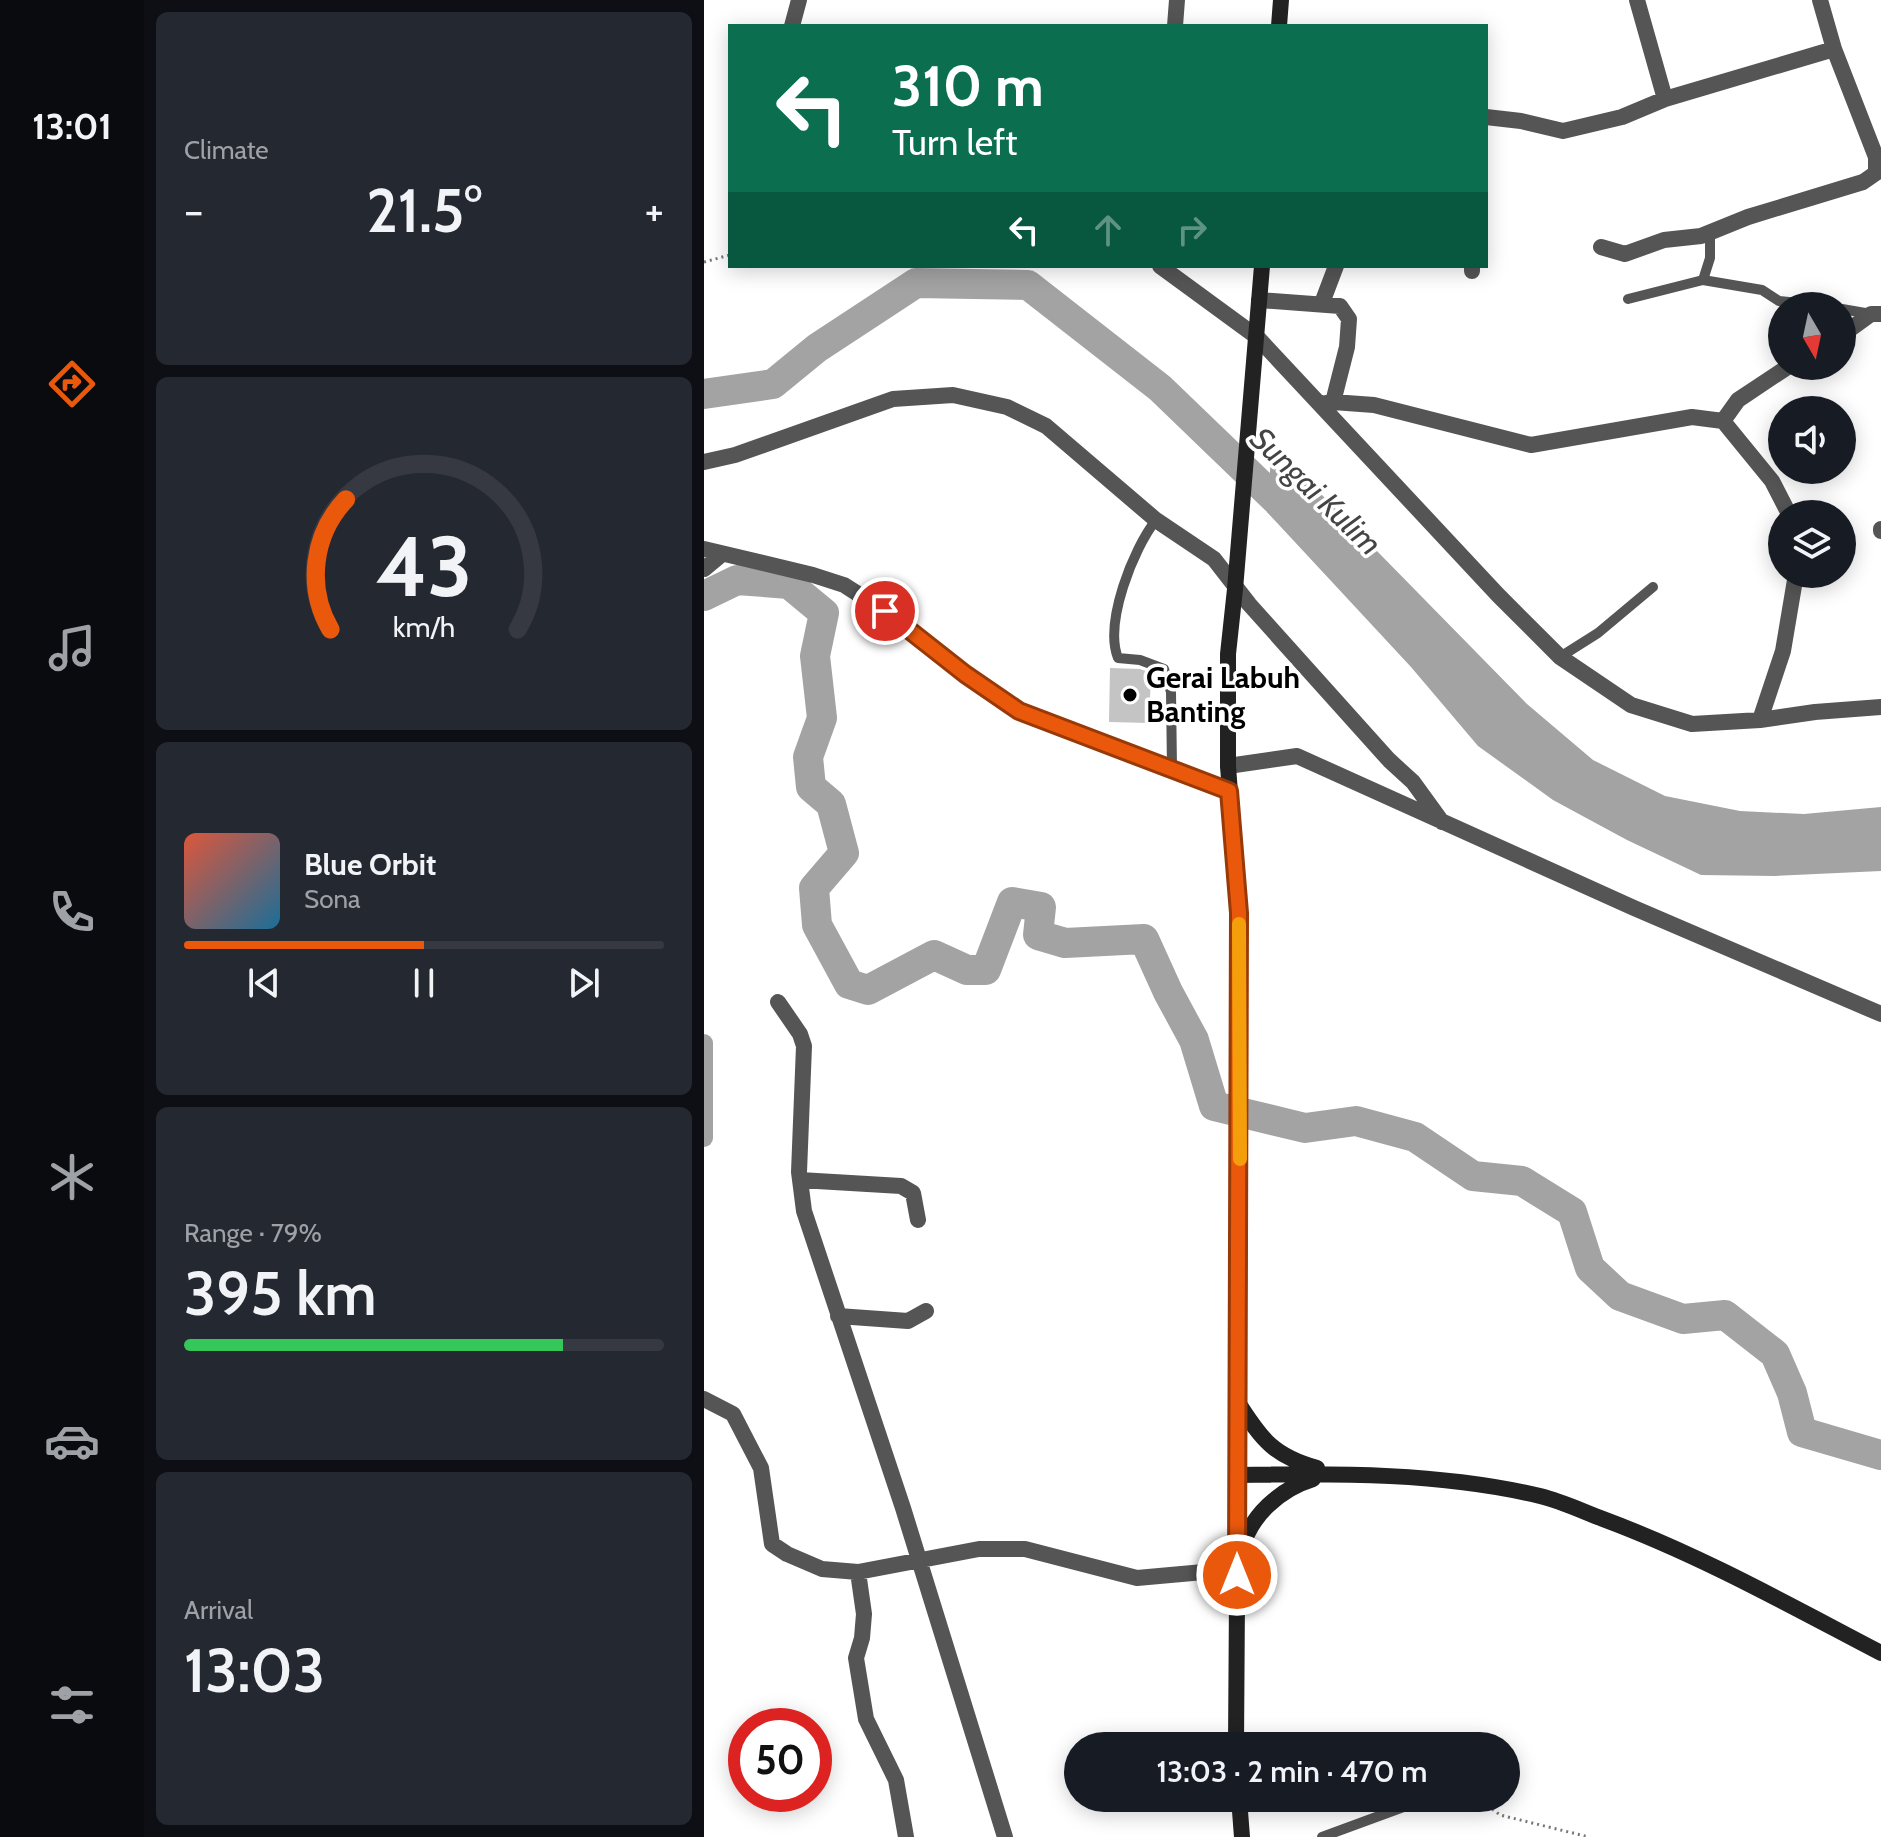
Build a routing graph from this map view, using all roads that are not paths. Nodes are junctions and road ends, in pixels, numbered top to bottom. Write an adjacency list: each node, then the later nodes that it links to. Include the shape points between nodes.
1 (799, 0): 6 (street)
2 (1177, 0): 7 (street)
3 (1281, 0): 8 (main road)
4 (1637, 0): 10 (street)
5 (1820, 0): 9 (street)
6 (793, 24)
7 (1175, 24)
8 (1279, 24)
9 (1834, 49): 10 (street); 12 (street, via 1876,157 1876,173 1863,182)
10 (1665, 99): 11 (street, via 1622,117 1563,131)
11 (1488, 117)
12 (1710, 232): 13 (street, via 1625,254); 17 (lane)
13 (1601, 247)
14 (1163, 268): 25 (street)
15 (1262, 268): 20 (main road)
16 (1335, 268): 21 (street)
17 (1703, 280): 18 (lane); 19 (lane)
18 (1768, 294)
19 (1628, 299)
20 (1259, 300): 21 (street); 25 (main road)
21 (1322, 303): 27 (street, via 1340,306 1349,319 1347,347)
22 (1856, 311): 23 (lane)
23 (1876, 314): 24 (street)
24 (1856, 326)
25 (1257, 337): 27 (street); 37 (main road)
26 (1768, 380): 28 (street, via 1738,400)
27 (1327, 403): 28 (street, via 1374,405 1531,445 1692,417); 38 (street)
28 (1723, 421): 30 (street)
29 (704, 462): 31 (street, via 893,399 953,395 1007,407 1046,426)
30 (1782, 500)
31 (1156, 520): 37 (street, via 1214,559); 42 (lane, via 1142,538 1122,592 1112,644 1118,658 1164,669 1171,692)
32 (704, 549): 33 (street)
33 (722, 554): 34 (street); 42 (street, via 844,585 1019,711)
34 (704, 569)
35 (1653, 587): 38 (lane)
36 (1794, 588): 40 (street, via 1783,651)
37 (1235, 589): 41 (main road, via 1228,654); 44 (street, via 1413,782)
38 (1560, 657): 40 (street, via 1631,705 1692,724)
39 (1881, 707): 40 (street)
40 (1760, 720)
41 (1228, 766): 43 (main road); 44 (street, via 1297,756)
42 (1172, 769): 43 (street)
43 (1229, 791): 52 (main road, via 1239,913)
44 (1442, 822): 46 (street)
45 (778, 1002): 47 (street, via 804,1046)
46 (1881, 1014)
47 (800, 1180): 48 (street, via 901,1186 913,1193); 50 (street, via 804,1211)
48 (918, 1220)
49 (926, 1311): 50 (street, via 908,1321)
50 (838, 1316): 55 (street)
51 (704, 1399): 57 (street, via 733,1414 761,1468 772,1544 822,1569)
52 (1239, 1404): 53 (main road, via 1260,1438 1294,1462); 54 (main road)
53 (1334, 1473): 54 (main road); 56 (main road, via 1298,1483 1268,1504 1246,1534); 58 (main road, via 1488,1486 1542,1497 1709,1563)
54 (1238, 1475): 56 (main road)
55 (919, 1562): 56 (street, via 979,1549 1025,1549 1137,1578); 57 (street); 63 (street)
56 (1237, 1569): 59 (main road)
57 (858, 1572): 62 (street, via 864,1614 856,1658 866,1719 896,1780)
58 (1881, 1653)
59 (1236, 1732)
60 (1240, 1812): 64 (main road)
61 (1390, 1812): 65 (lane)
62 (906, 1837)
63 (1005, 1837)
64 (1242, 1837)
65 (1322, 1837)

